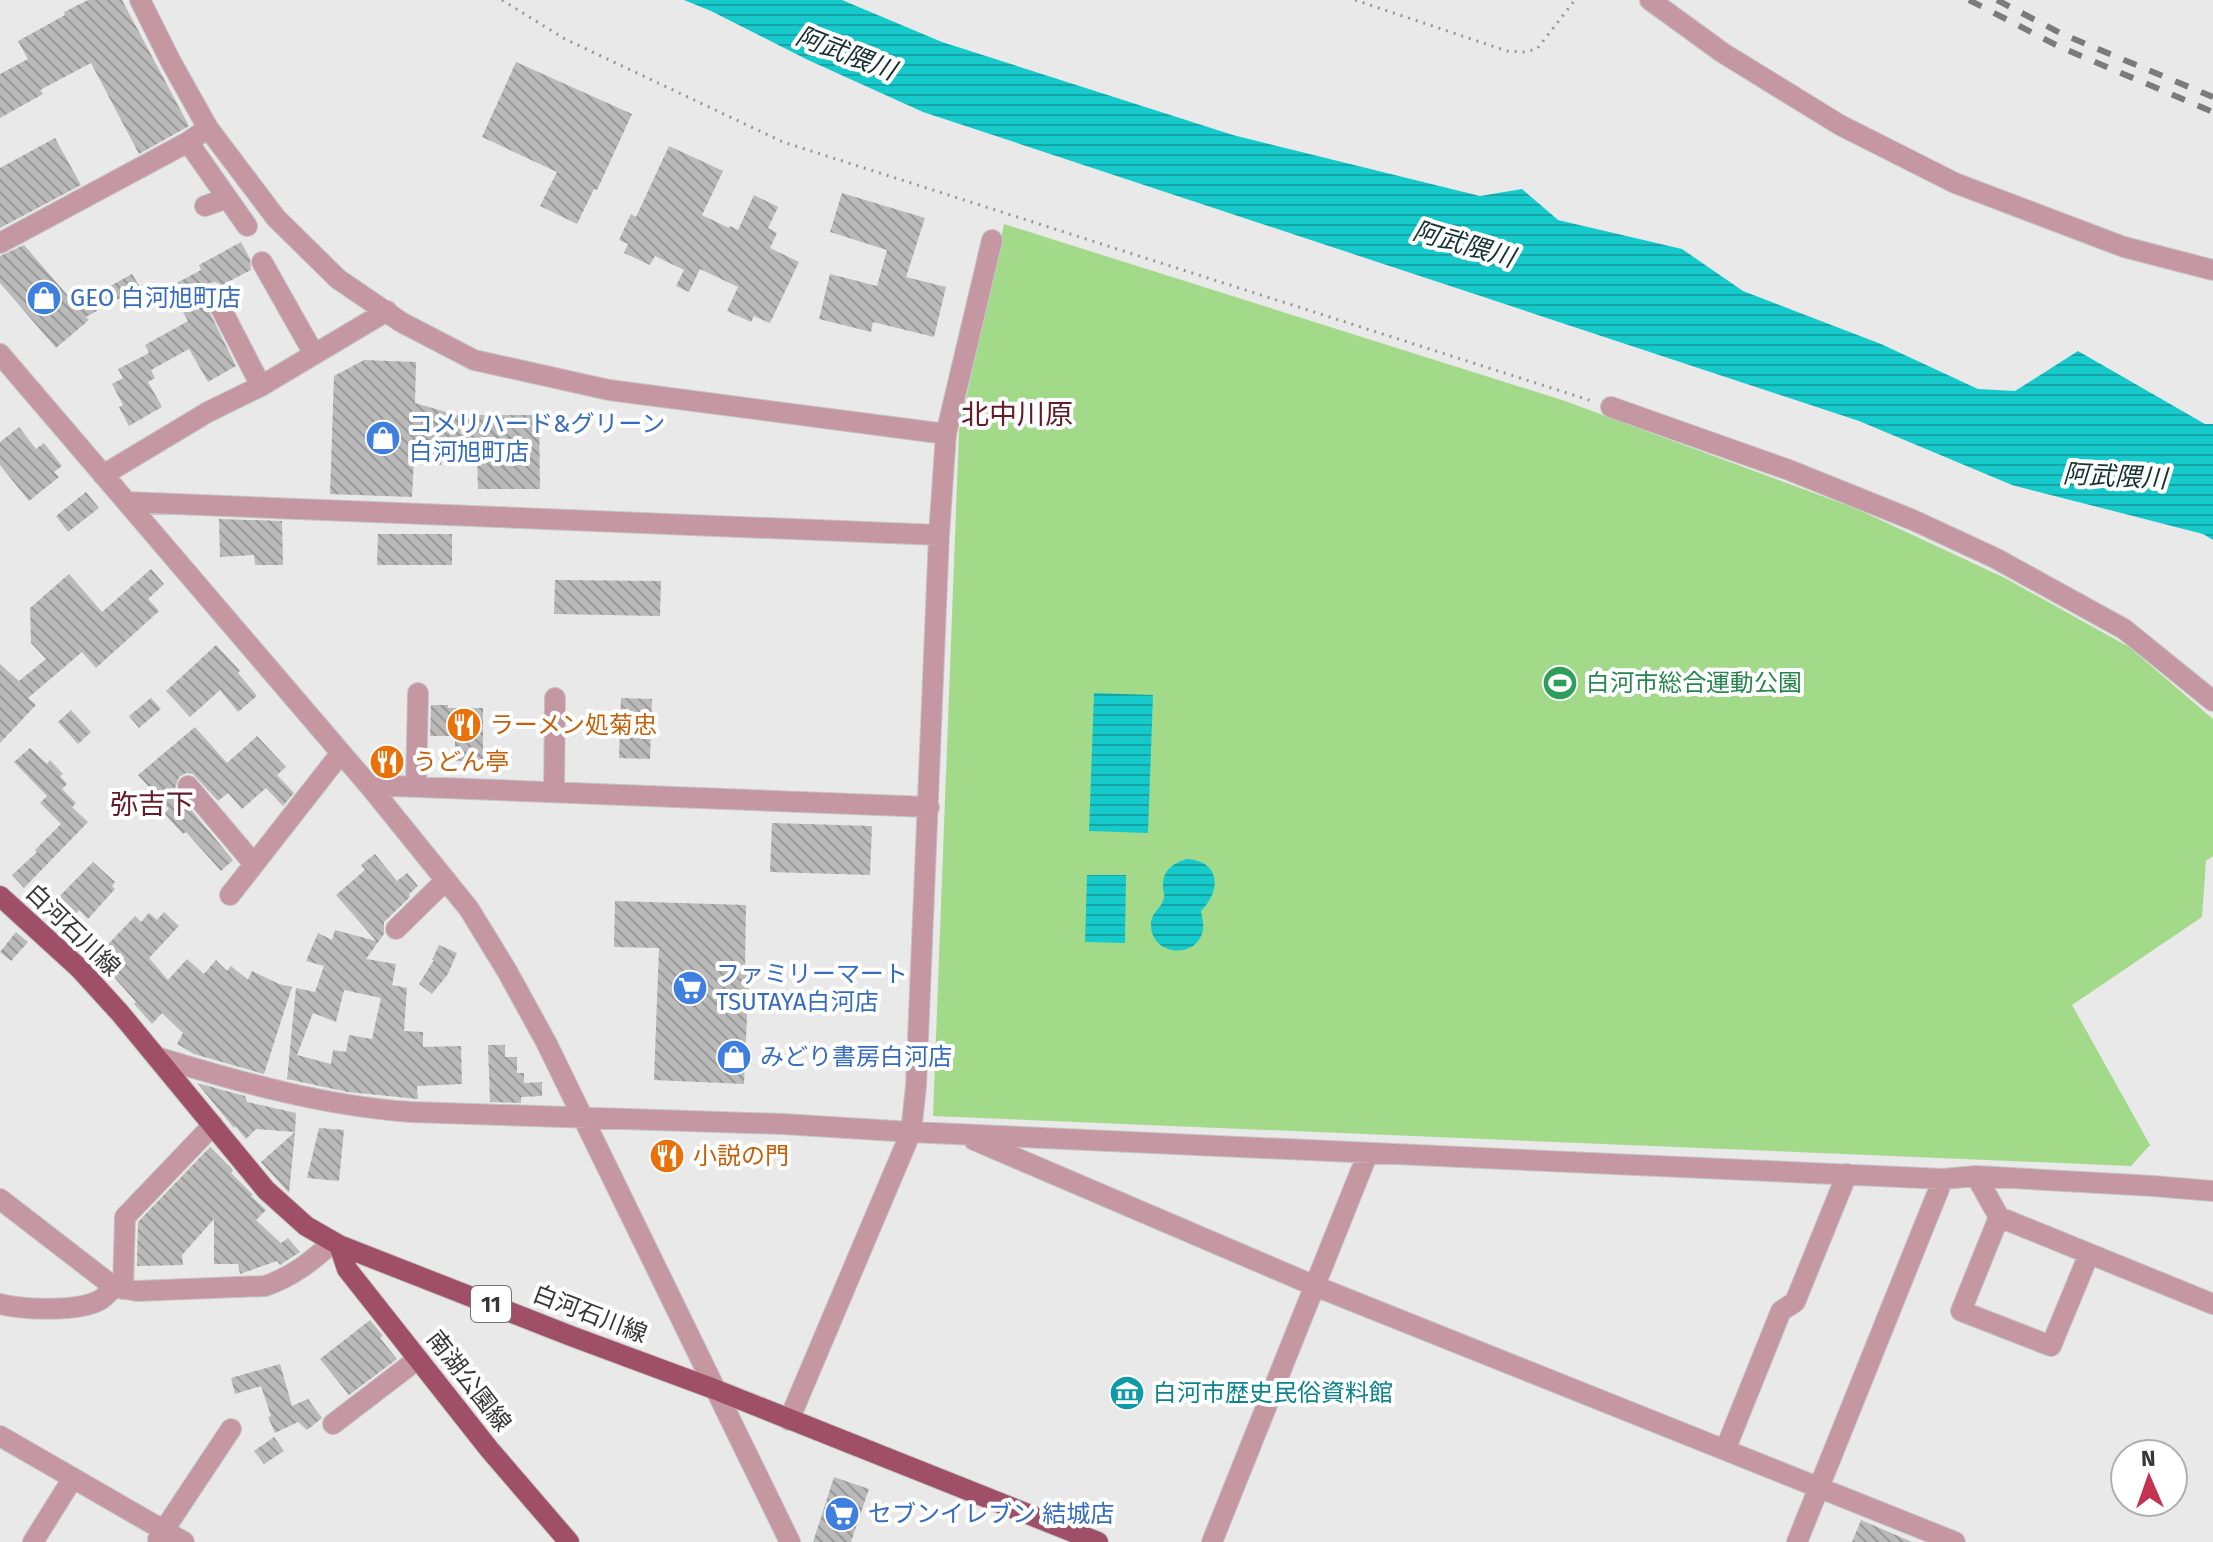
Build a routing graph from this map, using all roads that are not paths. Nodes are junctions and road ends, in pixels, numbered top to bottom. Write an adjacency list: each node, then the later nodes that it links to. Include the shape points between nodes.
1 (140, 0): 3 (street)
2 (1650, 0): 11 (street, via 1723,53 1840,125 1955,183 2124,247)
3 (208, 128): 4 (street); 13 (street, via 276,218 338,279)
4 (188, 142): 5 (street); 9 (street)
5 (227, 198): 6 (street); 7 (street)
6 (205, 206)
7 (247, 226)
8 (992, 240): 18 (street)
9 (0, 243)
10 (262, 262): 15 (street)
11 (2213, 270)
12 (214, 295): 16 (street)
13 (387, 311): 15 (street); 18 (street, via 474,360 609,390)
14 (0, 354): 19 (street)
15 (314, 354): 16 (street)
16 (261, 386): 19 (street)
17 (1611, 407): 24 (street, via 1789,470 1995,558 2124,629)
18 (946, 434): 21 (street)
19 (103, 475): 20 (street)
20 (127, 502): 21 (street); 25 (street)
21 (939, 535): 30 (street)
22 (418, 693): 27 (street)
23 (555, 698): 29 (street)
24 (2213, 701)
25 (341, 753): 28 (street); 31 (street)
26 (188, 786): 31 (street)
27 (416, 787): 28 (street); 29 (street)
28 (372, 789): 32 (street)
29 (554, 792): 30 (street)
30 (929, 807): 39 (street)
31 (254, 864): 33 (street)
32 (446, 880): 35 (street); 37 (street, via 507,971)
33 (230, 895)
34 (0, 896): 36 (main road, 白河石川線 / 11, via 79,968)
35 (396, 929)
36 (157, 1057): 37 (street, via 245,1084 382,1110); 38 (main road, 白河石川線 / 11)
37 (585, 1119): 39 (street); 55 (street)
38 (213, 1125): 48 (main road, 白河石川線 / 11, via 266,1190 306,1226); 51 (street, via 125,1217)
39 (911, 1132): 40 (street); 56 (street)
40 (961, 1135): 41 (street); 50 (street)
41 (1368, 1153): 42 (street); 50 (street)
42 (1847, 1174): 44 (street); 60 (street, via 1795,1302 1781,1311)
43 (1976, 1176): 44 (street); 45 (street); 47 (street)
44 (1943, 1179): 62 (street)
45 (2213, 1191)
46 (0, 1199): 51 (street)
47 (1999, 1217): 49 (street); 49 (street, via 1961,1311 2051,1346)
48 (336, 1244): 51 (street, via 265,1286); 54 (main road, 南湖公園線, via 347,1269); 55 (main road, 白河石川線 / 11)
49 (2089, 1254): 53 (street)
50 (1315, 1286): 60 (street); 69 (street)
51 (118, 1288): 52 (street, via 99,1301 67,1308)
52 (0, 1304)
53 (2213, 1304)
54 (418, 1359): 57 (street); 67 (main road, 南湖公園線)
55 (714, 1389): 56 (main road, 白河石川線 / 11); 68 (street)
56 (789, 1420): 64 (main road, 白河石川線 / 11)
57 (333, 1424)
58 (231, 1429): 63 (street)
59 (0, 1436): 61 (street)
60 (1725, 1450): 62 (street)
61 (73, 1478): 63 (street); 65 (street)
62 (1818, 1487): 70 (street); 71 (street)
63 (160, 1536): 66 (street)
64 (1094, 1541)
65 (33, 1542)
66 (184, 1542)
67 (569, 1542)
68 (790, 1542)
69 (1212, 1542)
70 (1797, 1542)
71 (1955, 1542)

